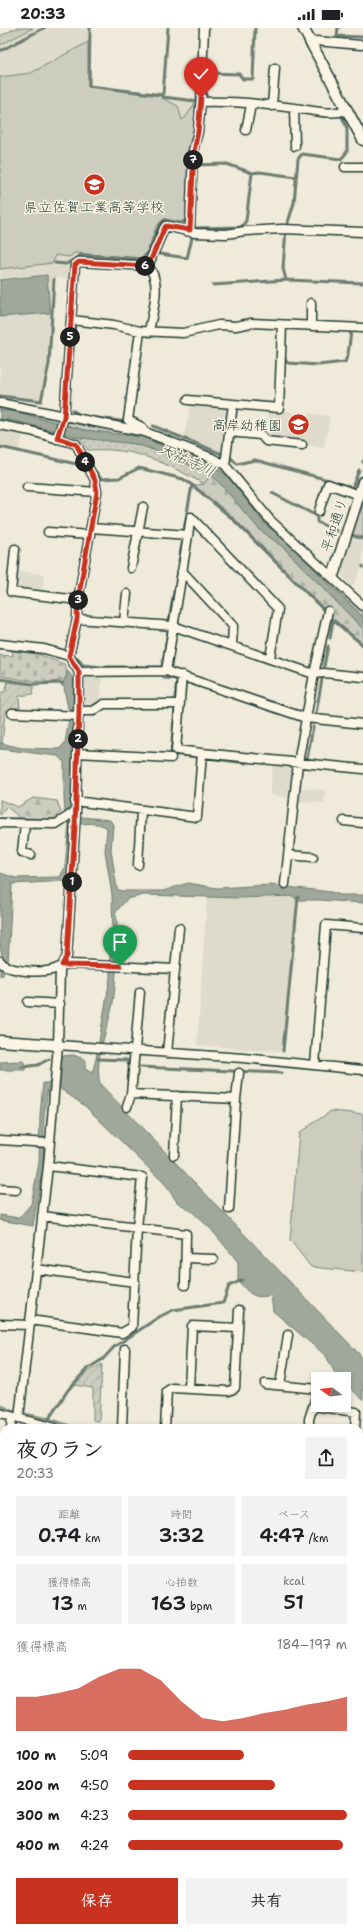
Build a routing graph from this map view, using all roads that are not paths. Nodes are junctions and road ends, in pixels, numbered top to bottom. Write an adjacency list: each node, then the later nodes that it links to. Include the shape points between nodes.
1 (204, 28): 6 (street)
2 (303, 28): 3 (street)
3 (310, 44): 4 (street, via 316,41); 10 (street)
4 (362, 44)
5 (275, 68): 8 (street)
6 (201, 100): 7 (street); 16 (street, via 193,164)
7 (251, 105): 8 (street); 11 (street)
8 (272, 106): 9 (street)
9 (294, 108): 10 (street, via 338,113); 13 (street)
10 (346, 110): 12 (street)
11 (246, 130)
12 (363, 140)
13 (294, 146)
14 (345, 167): 15 (street)
15 (363, 167)
16 (190, 230): 17 (street, via 195,233 226,234 285,229); 18 (street, via 166,226)
17 (363, 232)
18 (148, 266): 20 (street, via 79,262 75,265); 25 (street, via 153,271 156,292)
19 (311, 303): 22 (street)
20 (72, 320): 24 (street); 29 (street)
21 (282, 325): 22 (street); 25 (street, via 251,323 236,326 219,325 183,333); 28 (street, via 279,408)
22 (311, 326): 23 (street)
23 (363, 328)
24 (140, 331): 25 (street); 31 (street, via 128,420 142,427)
25 (149, 332)
26 (188, 400): 28 (street)
27 (0, 403): 29 (street)
28 (232, 404): 32 (street)
29 (64, 417): 31 (street); 33 (street)
30 (0, 425): 33 (street)
31 (145, 432): 35 (street)
32 (229, 432): 34 (street, via 261,435 266,441); 35 (street)
33 (57, 438): 38 (street, via 76,444 95,480)
34 (302, 445)
35 (225, 465): 49 (street, via 270,520)
36 (363, 482): 39 (street, 平和通り)
37 (27, 487): 38 (street)
38 (97, 492): 42 (street)
39 (359, 495): 41 (street, via 328,484); 49 (street, 平和通り)
40 (143, 507): 43 (street)
41 (318, 511)
42 (91, 531): 43 (street); 44 (street); 51 (street)
43 (138, 531): 45 (street); 47 (street)
44 (48, 532)
45 (188, 534): 48 (street); 60 (street, via 191,517 278,609)
46 (15, 549): 51 (street, via 11,592)
47 (131, 568)
48 (182, 571): 56 (street); 58 (street, via 233,626)
49 (332, 576): 52 (street)
50 (127, 594): 55 (street)
51 (78, 600): 54 (street)
52 (363, 606)
53 (328, 611): 63 (street)
54 (77, 619): 55 (street); 59 (street)
55 (124, 622): 56 (street)
56 (173, 626): 58 (street); 61 (street)
57 (0, 644): 59 (street, via 44,649)
58 (232, 645): 60 (street)
59 (69, 656): 62 (street)
60 (270, 658): 63 (street)
61 (166, 671): 62 (street); 64 (street)
62 (79, 672): 68 (street)
63 (314, 674): 65 (street); 69 (street)
64 (182, 675): 66 (street); 69 (street)
65 (363, 678)
66 (180, 704): 68 (street, via 104,704 93,711); 72 (street, via 176,750)
67 (12, 713): 68 (street, via 67,716)
68 (79, 714): 71 (street)
69 (306, 718): 70 (street); 74 (street)
70 (363, 724)
71 (77, 753): 73 (street); 76 (street)
72 (202, 753): 74 (street); 77 (street, via 197,817)
73 (171, 758)
74 (298, 762): 75 (street); 84 (street)
75 (363, 769)
76 (75, 801): 77 (street); 78 (street)
77 (141, 810): 86 (street)
78 (76, 811): 82 (street, via 56,824); 91 (street, via 67,956)
79 (344, 821): 81 (street)
80 (0, 823): 82 (street)
81 (363, 823)
82 (25, 824): 83 (street, via 22,852)
83 (31, 855)
84 (288, 855): 85 (street); 87 (street)
85 (314, 857)
86 (138, 865)
87 (285, 884)
88 (179, 928): 92 (street)
89 (363, 928): 100 (street, via 326,925)
90 (3, 965): 91 (street, via 14,970 52,970)
91 (62, 965): 92 (street, via 108,965); 95 (street)
92 (175, 970): 99 (street)
93 (140, 992): 98 (street)
94 (28, 1002): 95 (street)
95 (60, 1004): 97 (street)
96 (0, 1041): 97 (street)
97 (58, 1045): 98 (street); 108 (street)
98 (136, 1051): 99 (street); 103 (street)
99 (167, 1053): 100 (street)
100 (315, 1065): 101 (street)
101 (363, 1070)
102 (239, 1073): 105 (street)
103 (131, 1094): 104 (street); 106 (street)
104 (177, 1096): 105 (street); 109 (street)
105 (236, 1100): 113 (street)
106 (127, 1107)
107 (0, 1140): 108 (street)
108 (49, 1143): 110 (street)
109 (174, 1155)
110 (48, 1166): 114 (street); 115 (street, via 142,1177)
111 (0, 1189): 112 (street)
112 (16, 1190)
113 (229, 1209)
114 (42, 1216): 115 (street); 118 (street)
115 (137, 1228): 116 (street, via 186,1234); 119 (street)
116 (186, 1258): 117 (street); 120 (street)
117 (213, 1259)
118 (36, 1269): 119 (street); 122 (street)
119 (135, 1282): 122 (street, via 132,1327 122,1333)
120 (185, 1285)
121 (239, 1310): 124 (street)
122 (30, 1323): 123 (street); 134 (street, via 20,1407)
123 (0, 1324)
124 (238, 1328): 129 (street, via 235,1388 229,1391); 129 (street, via 192,1326)
125 (288, 1334): 128 (street)
126 (125, 1349): 137 (street)
127 (265, 1384): 128 (street)
128 (280, 1385): 130 (street)
129 (189, 1389): 138 (street, via 172,1388 168,1391)
130 (311, 1389)
131 (351, 1411): 140 (street, via 356,1412)
132 (312, 1412): 139 (street)
133 (0, 1413): 134 (street)
134 (15, 1418): 135 (street); 136 (street)
135 (13, 1424)
136 (39, 1424)
137 (122, 1424)
138 (165, 1424)
139 (310, 1424)
140 (355, 1424)

